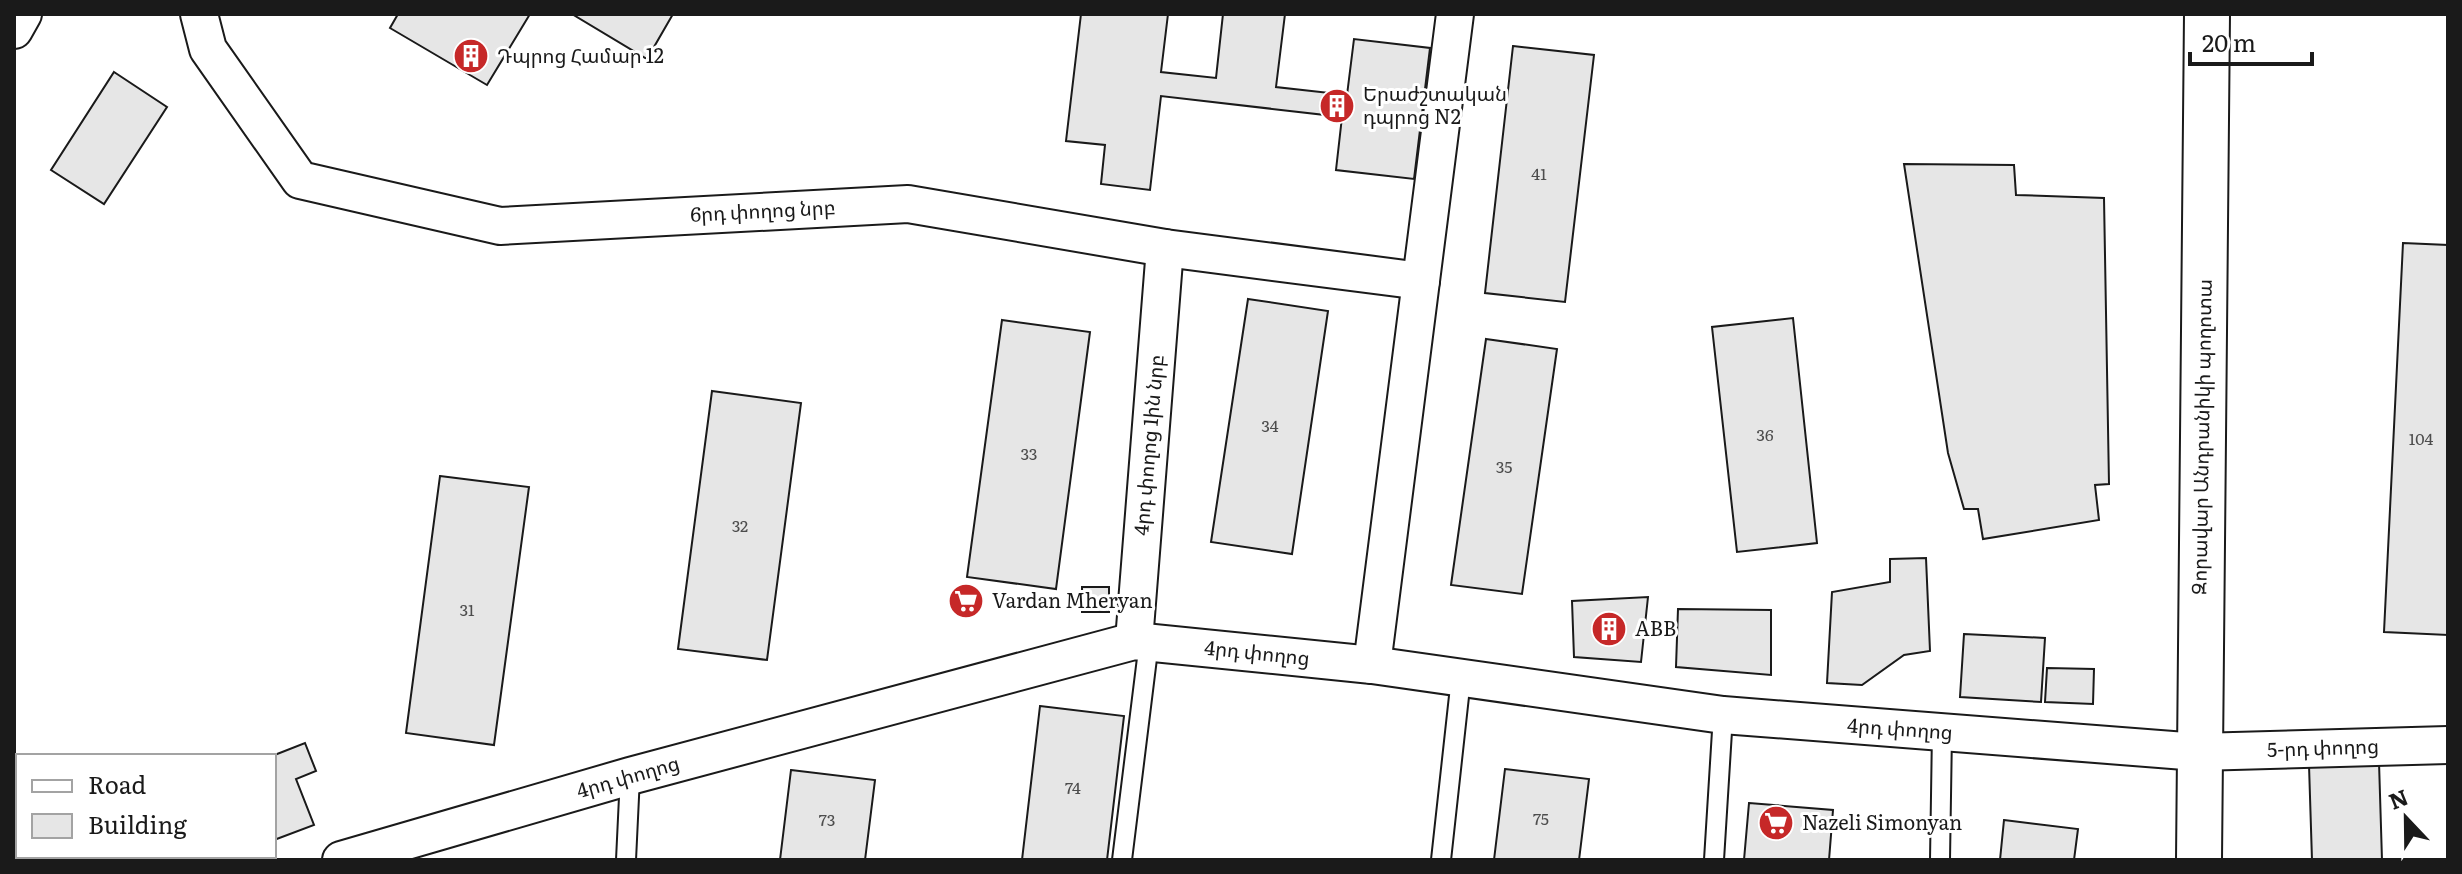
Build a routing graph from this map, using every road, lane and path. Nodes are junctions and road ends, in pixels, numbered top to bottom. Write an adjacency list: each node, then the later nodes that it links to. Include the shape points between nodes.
1 (23, 14): 5 (street)
2 (199, 14): 6 (street, 6րդ փողոց նրբ, via 208,49 300,180 500,226 908,204)
3 (1455, 14): 7 (street)
4 (2207, 14): 14 (main road, Զորավար Անդրանիկի պողոտա)
5 (14, 30)
6 (1165, 248): 7 (street, 6րդ փողոց նրբ); 8 (street, 4րդ փողոց 1ին նրբ)
7 (1421, 281): 9 (street)
8 (1141, 641): 9 (street, 4րդ փողոց); 15 (street, 4րդ փողոց); 18 (lane)
9 (1372, 665): 10 (street, 4րդ փողոց)
10 (1461, 678): 11 (street, 4րդ փողոց); 19 (lane)
11 (1723, 715): 12 (street, 4րդ փողոց); 20 (lane)
12 (1942, 732): 14 (street, 4րդ փողոց); 21 (lane)
13 (2448, 745): 14 (street, 5-րդ փողոց)
14 (2198, 752): 22 (main road, Զորավար Անդրանիկի պողոտա)
15 (630, 776): 16 (street, 4րդ փողոց); 17 (lane)
16 (341, 860)
17 (626, 860)
18 (1122, 860)
19 (1441, 860)
20 (1714, 860)
21 (1940, 860)
22 (2199, 860)

